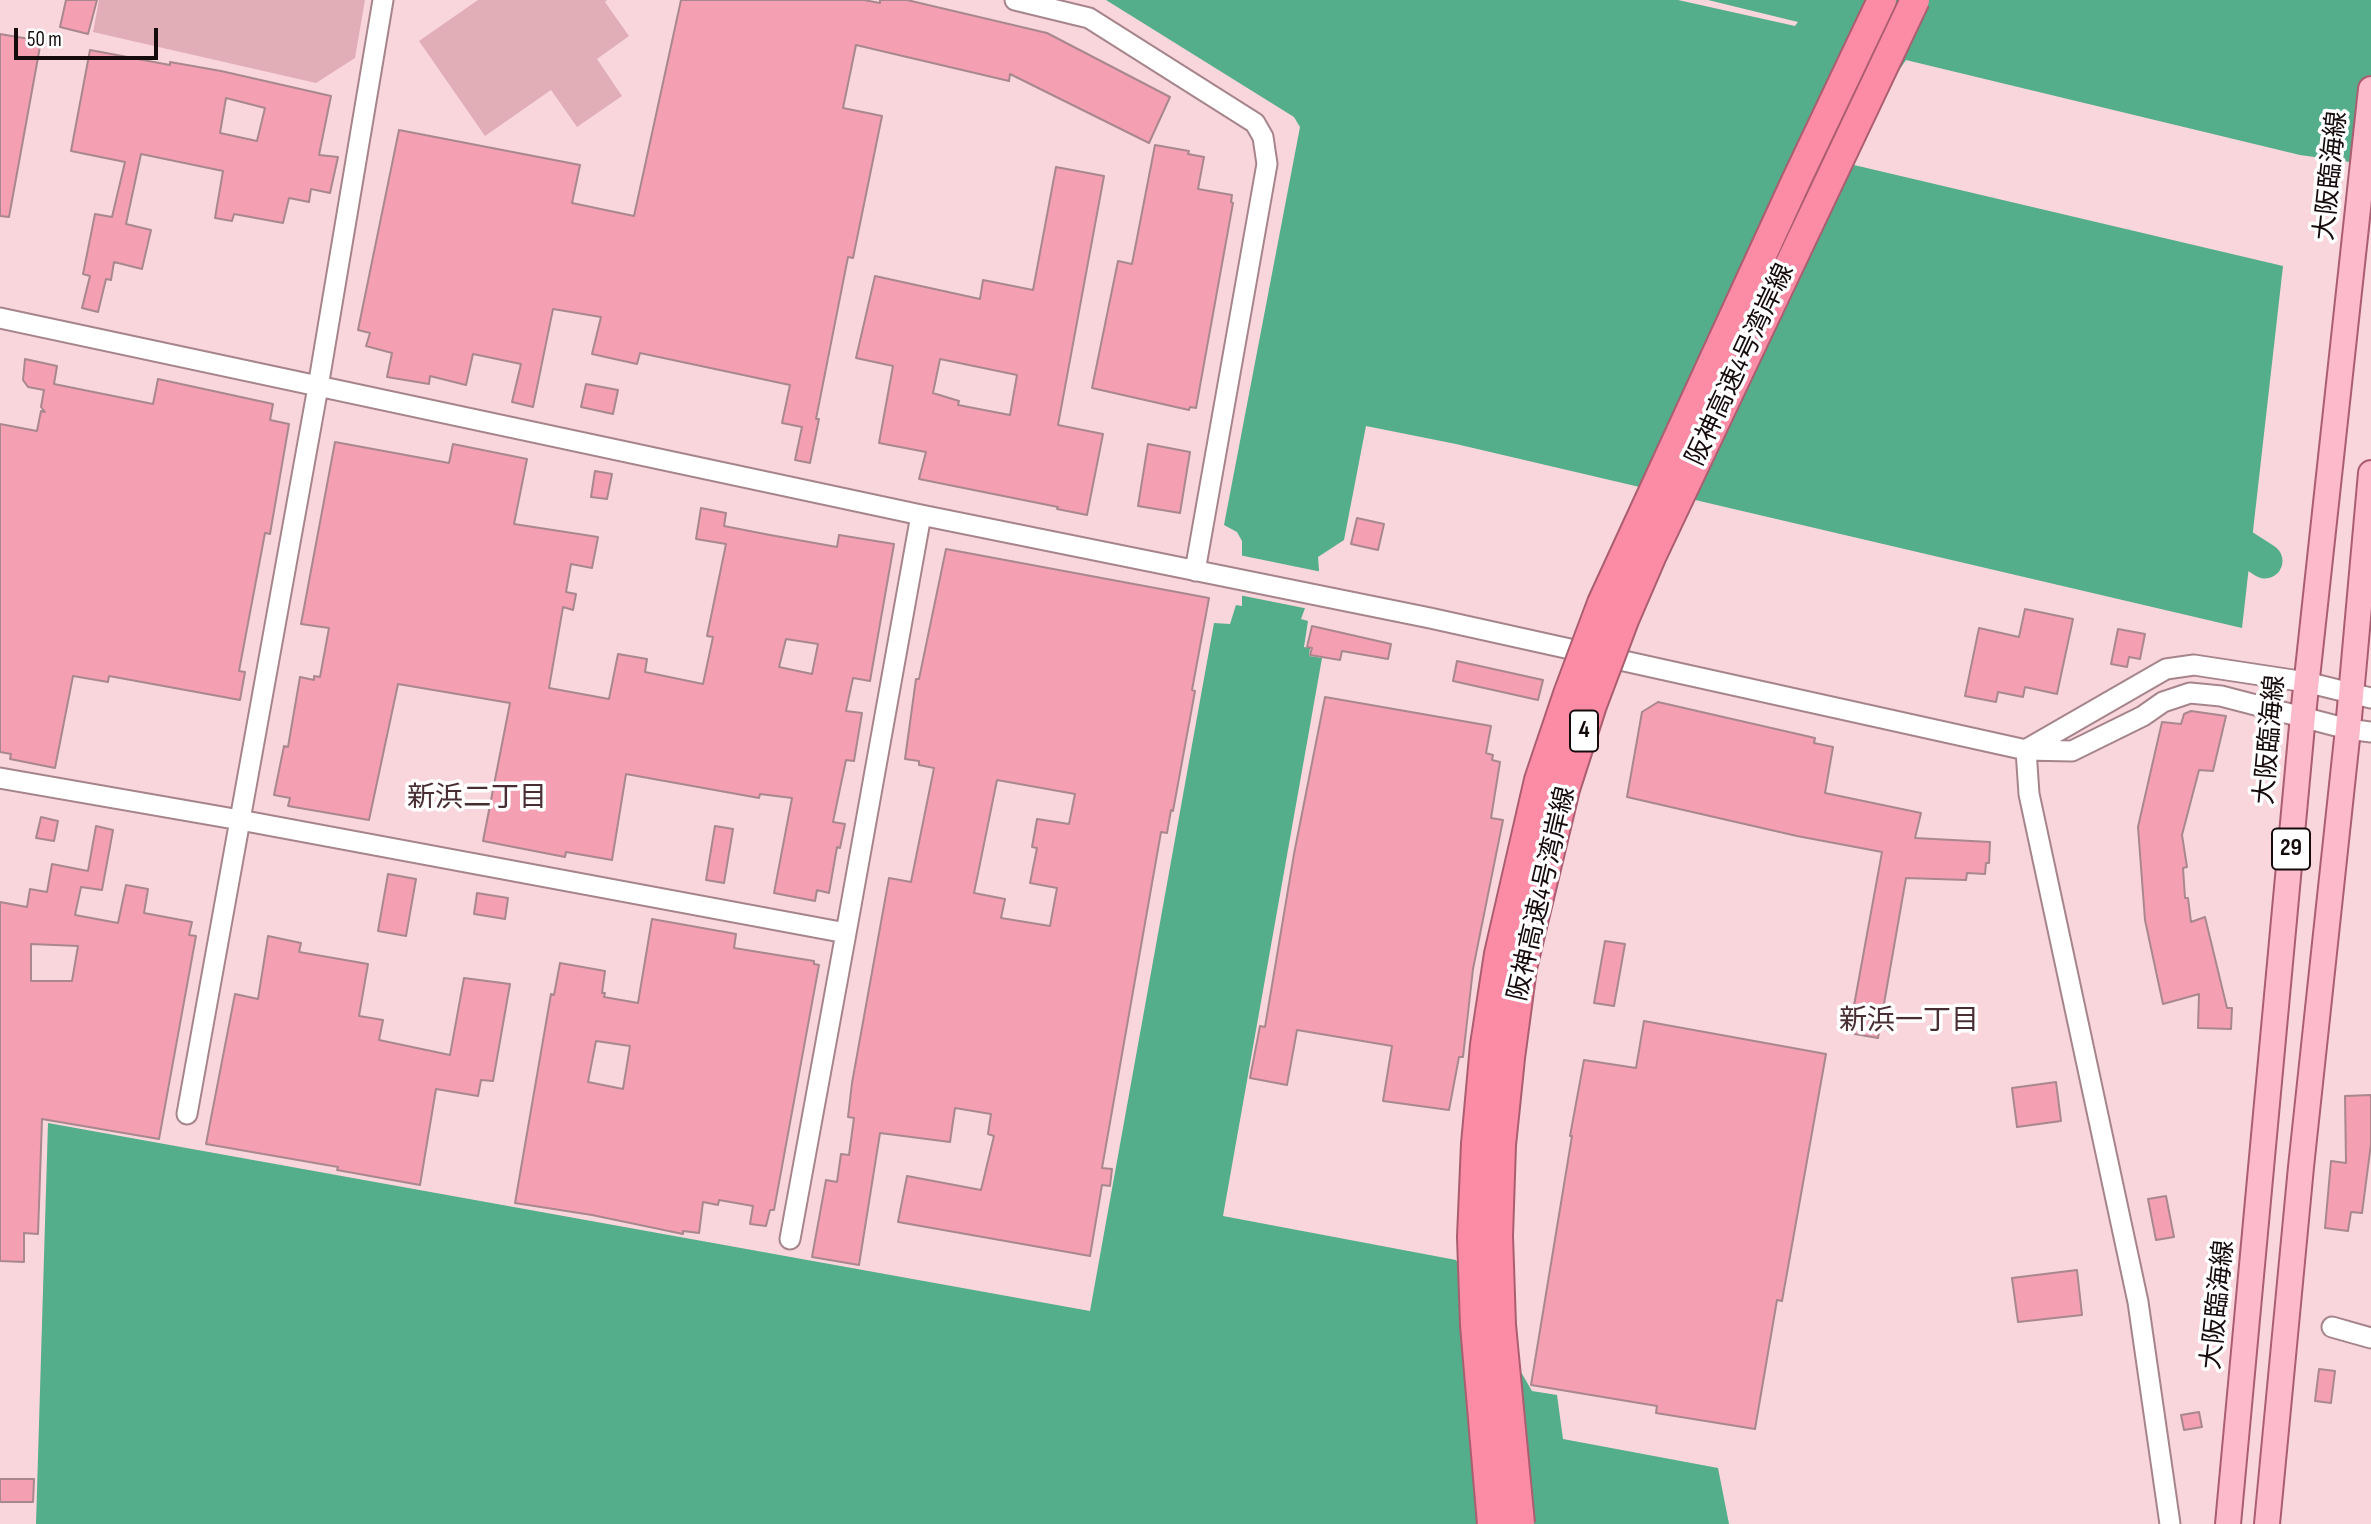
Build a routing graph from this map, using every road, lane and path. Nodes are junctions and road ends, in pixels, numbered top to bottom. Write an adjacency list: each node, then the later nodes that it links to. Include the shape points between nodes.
1 (383, 0): 7 (street)
2 (1015, 0): 10 (street, via 1089,19 1255,123 1263,137 1267,164)
3 (1882, 0): 23 (highway, 阪神高速4号湾岸線 / 4, bridge, via 1602,603 1536,793 1499,954 1476,1144 1475,1325)
4 (1915, 0): 24 (highway, 阪神高速4号湾岸線 / 4, bridge, via 1652,555 1592,705 1565,789 1522,968 1502,1145 1501,1325)
5 (2371, 89): 11 (main road, 大阪臨海線 / 29)
6 (0, 318): 7 (street)
7 (318, 387): 9 (street); 17 (street)
8 (2371, 473): 12 (main road, 29)
9 (921, 516): 10 (street); 18 (street)
10 (1195, 571): 15 (street, via 1322,594)
11 (2306, 682): 12 (street); 13 (main road, 大阪臨海線 / 29); 15 (street, via 2194,665 2166,669)
12 (2361, 696): 14 (main road, 29)
13 (2303, 715): 14 (street); 15 (street, via 2190,693 2163,702 2072,751); 26 (main road, 大阪臨海線 / 29)
14 (2360, 731): 27 (main road, 29, via 2302,1153)
15 (2026, 750): 25 (street, via 2029,794 2138,1302)
16 (0, 778): 17 (street)
17 (240, 820): 18 (street); 19 (street)
18 (846, 933): 20 (street)
19 (187, 1114)
20 (790, 1239)
21 (2332, 1326): 22 (street)
22 (2371, 1338)
23 (1492, 1524)
24 (1520, 1524)
25 (2170, 1524)
26 (2228, 1524)
27 (2267, 1524)

